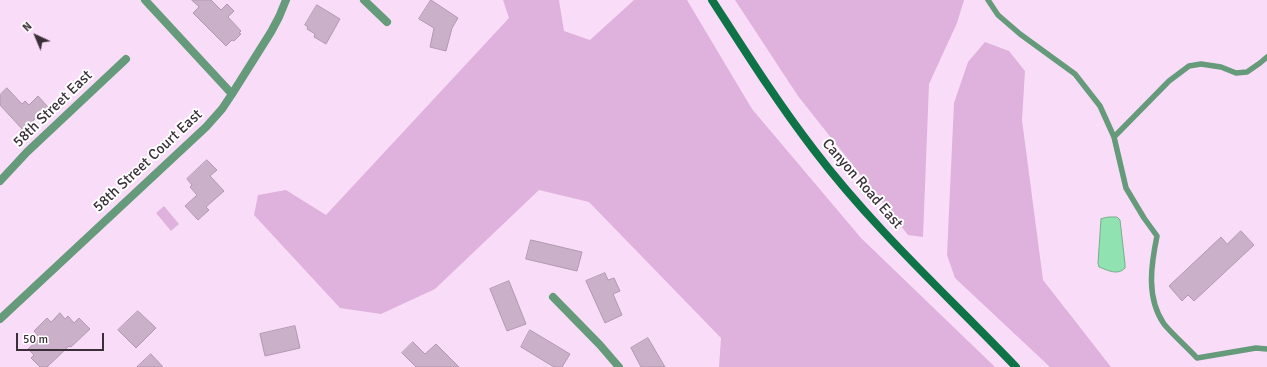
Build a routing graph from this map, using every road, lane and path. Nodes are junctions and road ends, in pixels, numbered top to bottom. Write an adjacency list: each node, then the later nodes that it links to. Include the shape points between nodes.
1 (145, 0): 9 (street)
2 (286, 0): 9 (street, 58th Street Court East, via 274,27)
3 (364, 0): 6 (street)
4 (712, 0): 16 (main road, Canyon Road East, via 764,82 852,196)
5 (988, 0): 10 (lane, via 998,15 1020,34 1075,74 1100,106)
6 (387, 22)
7 (1267, 57): 10 (lane, via 1247,72 1236,73 1221,67 1201,64 1189,66 1169,81)
8 (126, 59): 11 (street, 58th Street East, via 27,152)
9 (232, 94): 13 (street, 58th Street Court East, via 206,127)
10 (1114, 137): 14 (lane, via 1126,188 1157,236 1152,260 1151,286 1155,307 1164,324 1197,358 1256,348)
11 (0, 181)
12 (553, 297): 15 (street)
13 (0, 319)
14 (1267, 349)
15 (618, 367)
16 (1016, 367)

